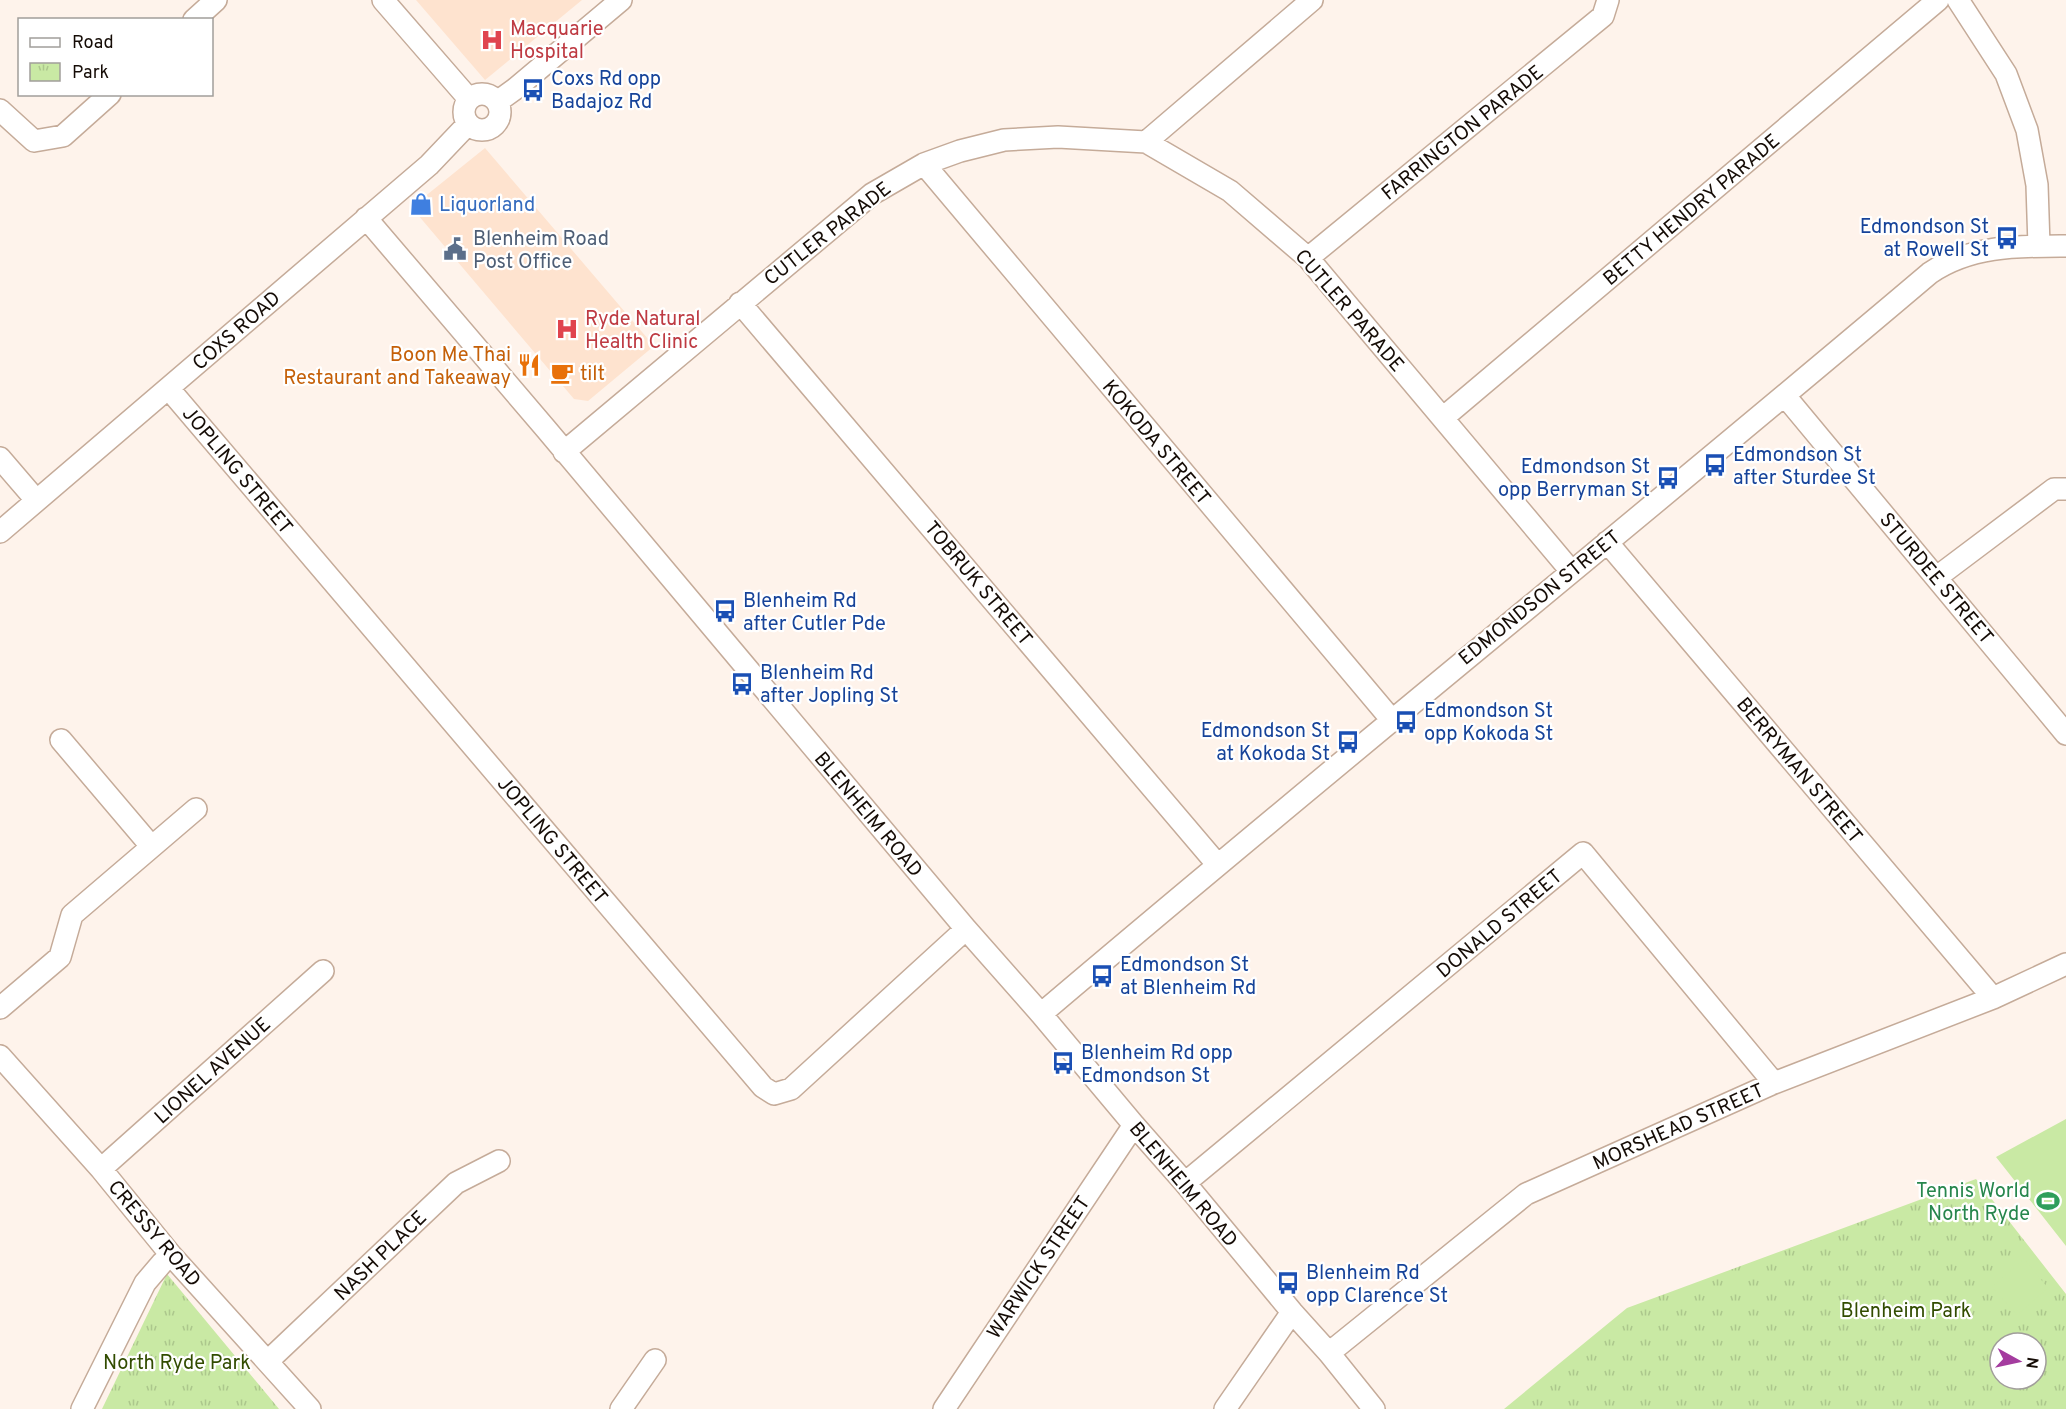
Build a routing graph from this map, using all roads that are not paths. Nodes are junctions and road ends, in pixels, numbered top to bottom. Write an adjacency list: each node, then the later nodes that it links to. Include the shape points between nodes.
1 (216, 0): 8 (street)
2 (383, 0): 10 (street)
3 (621, 0): 11 (street)
4 (1312, 0): 14 (street)
5 (1608, 0): 19 (street, FARRINGTON PARADE, via 1603,16)
6 (1938, 0): 23 (street, BETTY HENDRY PARADE)
7 (1958, 0): 17 (street, via 2006,74 2027,130 2037,185)
8 (196, 18)
9 (108, 96): 12 (street, via 63,136 34,141)
10 (469, 99): 11 (street, via 482,94); 13 (street, via 464,106)
11 (497, 102): 13 (street, via 500,114 495,124 484,130)
12 (0, 110)
13 (468, 124): 16 (street, COXS ROAD, via 429,165)
14 (1146, 142): 15 (street, CUTLER PARADE, via 1058,137 1004,140); 19 (street, CUTLER PARADE, via 1230,191)
15 (924, 164): 20 (street, CUTLER PARADE, via 872,194); 32 (street, KOKODA STREET)
16 (366, 218): 21 (street, COXS ROAD); 24 (street, BLENHEIM ROAD)
17 (2039, 246): 18 (street, EDMONDSON STREET); 22 (street, EDMONDSON STREET, via 1987,249 1942,264)
18 (2066, 246)
19 (1308, 258): 23 (street, CUTLER PARADE)
20 (740, 303): 24 (street, CUTLER PARADE); 37 (street, TOBRUK STREET)
21 (169, 388): 27 (street, COXS ROAD); 38 (street, JOPLING STREET, via 763,1087 774,1094 791,1089)
22 (1785, 396): 29 (street, EDMONDSON STREET); 31 (street, STURDEE STREET)
23 (1444, 417): 30 (street, CUTLER PARADE)
24 (564, 452): 38 (street, BLENHEIM ROAD)
25 (0, 458): 27 (street)
26 (2066, 489): 31 (street, via 2054,489)
27 (36, 500): 28 (street, COXS ROAD)
28 (0, 532)
29 (1607, 542): 30 (street, EDMONDSON STREET); 41 (street, BERRYMAN STREET)
30 (1571, 571): 32 (street, EDMONDSON STREET)
31 (1936, 577): 33 (street, STURDEE STREET)
32 (1391, 719): 37 (street, EDMONDSON STREET)
33 (2066, 734)
34 (61, 740): 36 (street)
35 (196, 808): 36 (street)
36 (151, 846): 42 (street, via 72,915 60,957)
37 (1217, 864): 43 (street, EDMONDSON STREET)
38 (966, 929): 43 (street, BLENHEIM ROAD)
39 (2066, 964): 41 (street, MORSHEAD STREET)
40 (323, 971): 48 (street, LIONEL AVENUE)
41 (1993, 998): 45 (street, MORSHEAD STREET)
42 (0, 1008)
43 (1041, 1014): 46 (street, BLENHEIM ROAD)
44 (0, 1056): 48 (street, CRESSY ROAD)
45 (1774, 1083): 49 (street, DONALD STREET, via 1583,853); 52 (street, MORSHEAD STREET, via 1526,1194)
46 (1134, 1125): 49 (street, BLENHEIM ROAD); 58 (street, WARWICK STREET)
47 (499, 1161): 54 (street, NASH PLACE, via 456,1183)
48 (101, 1169): 50 (street, CRESSY ROAD)
49 (1185, 1183): 51 (street, BLENHEIM ROAD)
50 (171, 1255): 54 (street, CRESSY ROAD); 55 (street, via 145,1283)
51 (1292, 1312): 52 (street, BLENHEIM ROAD); 59 (street)
52 (1329, 1353): 60 (street, BLENHEIM ROAD)
53 (655, 1360): 57 (street)
54 (268, 1361): 56 (street, CRESSY ROAD)
55 (82, 1409)
56 (310, 1409)
57 (621, 1409)
58 (944, 1409)
59 (1224, 1409)
60 (1374, 1409)

